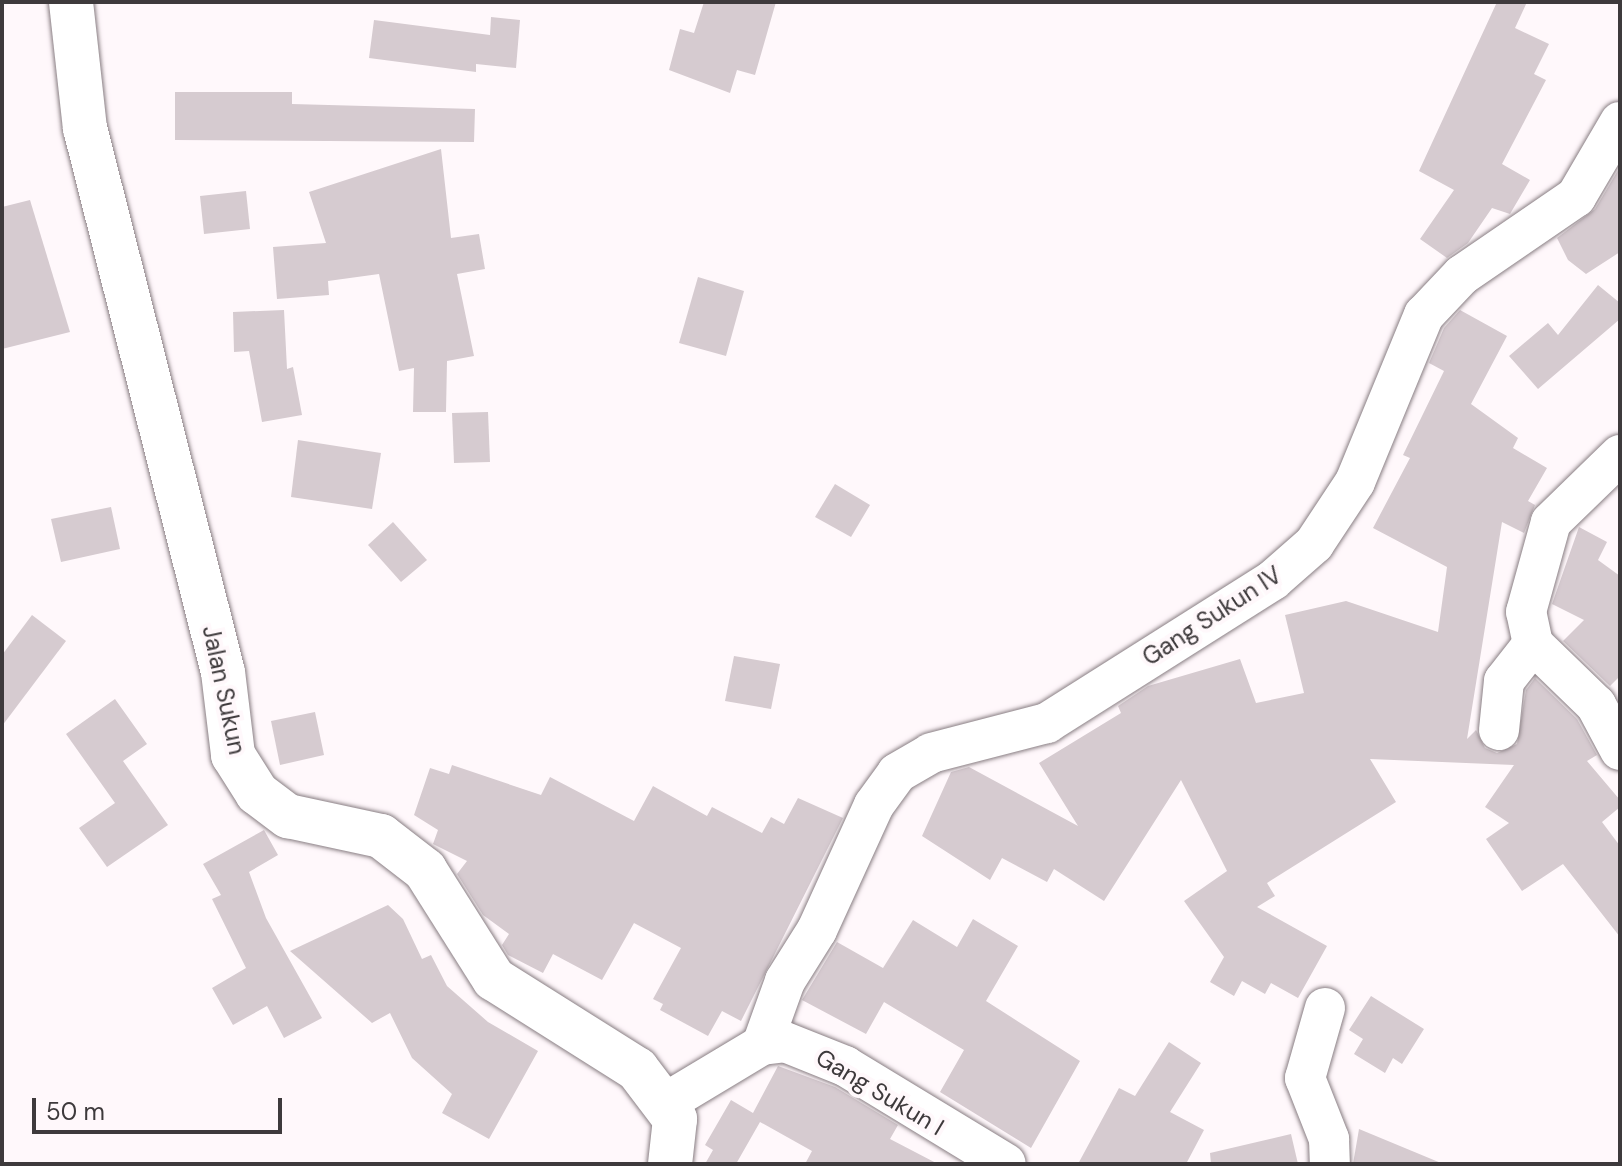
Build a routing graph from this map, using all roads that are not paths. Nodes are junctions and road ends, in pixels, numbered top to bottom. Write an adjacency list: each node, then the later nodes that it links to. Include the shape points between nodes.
1 (71, 2): 9 (street, Jalan Sukun, via 85,128 223,672 233,755 257,793 288,816 381,836 425,870 494,979 637,1069)
2 (1620, 122): 8 (street, Gang Sukun IV, via 1576,197 1462,275 1424,315 1355,482 1314,544 1273,580 1047,723 931,753 897,773 874,805 817,930 785,981)
3 (1620, 455): 4 (street, via 1551,522 1526,612)
4 (1533, 644): 5 (street, via 1504,681); 6 (street, via 1596,705)
5 (1499, 730)
6 (1620, 750)
7 (1325, 1008): 12 (street, via 1305,1078 1329,1139)
8 (762, 1045): 9 (street); 11 (street, Gang Sukun I, via 813,1050)
9 (667, 1102): 10 (street, via 675,1119)
10 (670, 1164)
11 (1006, 1164)
12 (1330, 1164)

